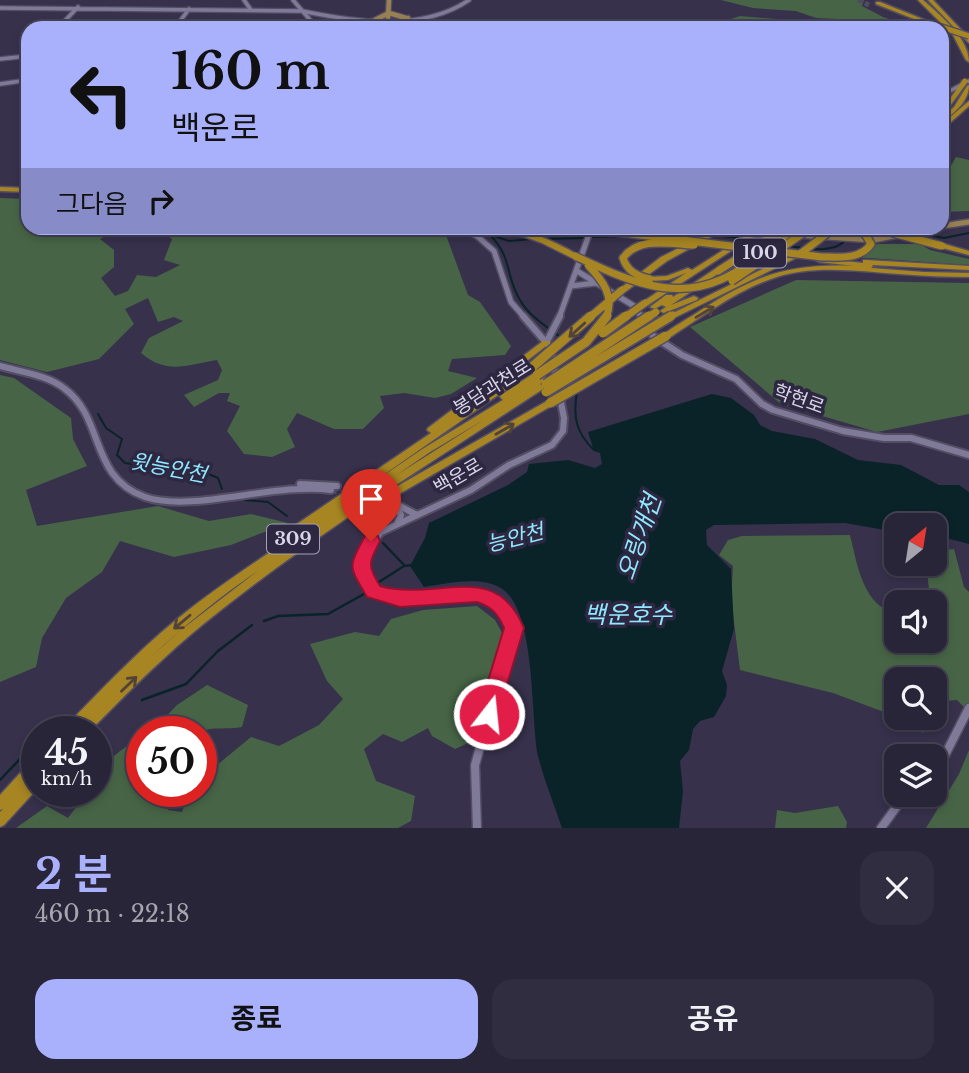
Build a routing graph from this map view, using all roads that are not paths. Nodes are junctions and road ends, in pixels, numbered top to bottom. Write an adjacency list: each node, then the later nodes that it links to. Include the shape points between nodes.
1 (244, 0): 14 (street)
2 (293, 0): 15 (street, via 296,8)
3 (391, 0): 16 (main road)
4 (469, 0): 19 (street, via 452,12)
5 (911, 0): 28 (highway)
6 (920, 0): 29 (highway)
7 (930, 0): 34 (highway)
8 (938, 0): 34 (highway)
9 (878, 3): 27 (highway)
10 (870, 5): 26 (highway)
11 (78, 7): 12 (street); 13 (street); 22 (street)
12 (0, 8)
13 (189, 9): 14 (street); 23 (street)
14 (251, 10): 15 (street)
15 (304, 11): 17 (street); 18 (street)
16 (389, 13): 19 (main road); 20 (main road); 21 (main road)
17 (319, 15): 18 (street); 20 (street)
18 (309, 16): 24 (street)
19 (408, 18): 21 (street); 25 (main road)
20 (371, 20): 21 (street)
21 (388, 20)
22 (65, 21)
23 (180, 21)
24 (312, 21)
25 (403, 21)
26 (915, 21)
27 (922, 21)
28 (939, 21)
29 (943, 21)
30 (949, 26): 35 (highway)
31 (949, 29): 35 (highway)
32 (949, 32): 34 (highway, bridge)
33 (949, 33): 34 (highway, bridge)
34 (969, 38)
35 (962, 45): 38 (highway)
36 (21, 56): 37 (street)
37 (0, 59)
38 (969, 60)
39 (969, 73): 42 (highway)
40 (21, 80): 41 (street)
41 (0, 83)
42 (967, 83): 43 (street); 44 (highway); 45 (highway)
43 (949, 92)
44 (966, 101): 46 (highway); 47 (highway)
45 (949, 105)
46 (949, 114)
47 (949, 122)
48 (0, 191): 49 (highway)
49 (21, 192)
50 (969, 221): 51 (main road)
51 (949, 223)
52 (475, 235): 86 (street, via 494,251 511,302)
53 (528, 235): 77 (highway)
54 (589, 235): 81 (street)
55 (610, 235): 74 (highway, 100, bridge)
56 (641, 235): 78 (highway, 100, bridge)
57 (709, 235): 92 (highway, 봉담과천로, one-way to 92, bridge, via 621,290)
58 (743, 235): 74 (highway, bridge, via 668,278 638,276 623,258 644,245)
59 (753, 235): 85 (highway, via 702,267)
60 (768, 235): 80 (highway, 봉담과천로 / 309, bridge)
61 (773, 235): 80 (highway, 봉담과천로 / 309, bridge)
62 (786, 235): 77 (highway, bridge, via 725,277 686,289 633,282)
63 (801, 235): 85 (highway, bridge, via 732,281)
64 (807, 235): 72 (main road)
65 (824, 235): 72 (main road)
66 (824, 235): 92 (highway, 봉담과천로, bridge, via 798,255)
67 (864, 235): 78 (highway, bridge, via 871,244 866,251)
68 (873, 235): 73 (main road)
69 (880, 235): 73 (main road)
70 (900, 235): 75 (highway, bridge)
71 (915, 235): 75 (highway, bridge)
72 (844, 238): 73 (main road)
73 (859, 238)
74 (702, 246): 79 (highway, 100, bridge)
75 (942, 246): 76 (highway)
76 (969, 253)
77 (575, 256): 89 (highway, bridge, via 603,280 610,296 607,317)
78 (822, 257): 79 (highway, 100, bridge)
79 (883, 266): 82 (highway, 100)
80 (715, 270): 85 (highway, 봉담과천로 / 309)
81 (577, 271): 83 (street, 학현로); 84 (street)
82 (969, 272): 91 (highway, one-way to 82, bridge, via 746,288 787,272)
83 (597, 283): 84 (street); 94 (street, 학현로, via 634,306 653,336 682,355 736,379 774,410 843,430 911,438)
84 (571, 286): 87 (street)
85 (655, 308): 89 (highway, bridge); 91 (highway, bridge); 92 (highway, 봉담과천로 / 309, bridge)
86 (535, 330): 87 (street); 88 (street)
87 (551, 331): 88 (street)
88 (546, 343): 96 (street, 백운로, via 554,360 564,418 560,438 471,491); 97 (highway)
89 (585, 344): 92 (highway, bridge)
90 (0, 366): 95 (street, via 68,390 106,469 122,485 147,498)
91 (595, 377): 93 (highway, bridge)
92 (541, 380): 97 (highway, 봉담과천로); 99 (highway, 봉담과천로 / 309); 100 (highway, 봉담과천로 / 309, via 427,450)
93 (550, 403): 99 (highway, one-way to 93)
94 (969, 454)
95 (334, 488)
96 (414, 514): 98 (street, 백운로); 98 (street, via 393,505 401,515)
97 (304, 523): 100 (highway, 봉담과천로)
98 (397, 524): 110 (street, 백운로, via 371,541 361,561 360,569 374,592 400,599 477,594 507,611 514,628 475,765)
99 (297, 548): 103 (highway, 봉담과천로 / 309, one-way to 99, via 221,603)
100 (230, 584): 102 (highway, 봉담과천로 / 309, one-way to 102, via 179,624)
101 (969, 708): 104 (street)
102 (84, 716)
103 (97, 716)
104 (947, 751)
105 (21, 786): 107 (highway)
106 (21, 791): 109 (highway)
107 (0, 804)
108 (895, 807): 111 (street)
109 (0, 821)
110 (477, 828)
111 (881, 828)

